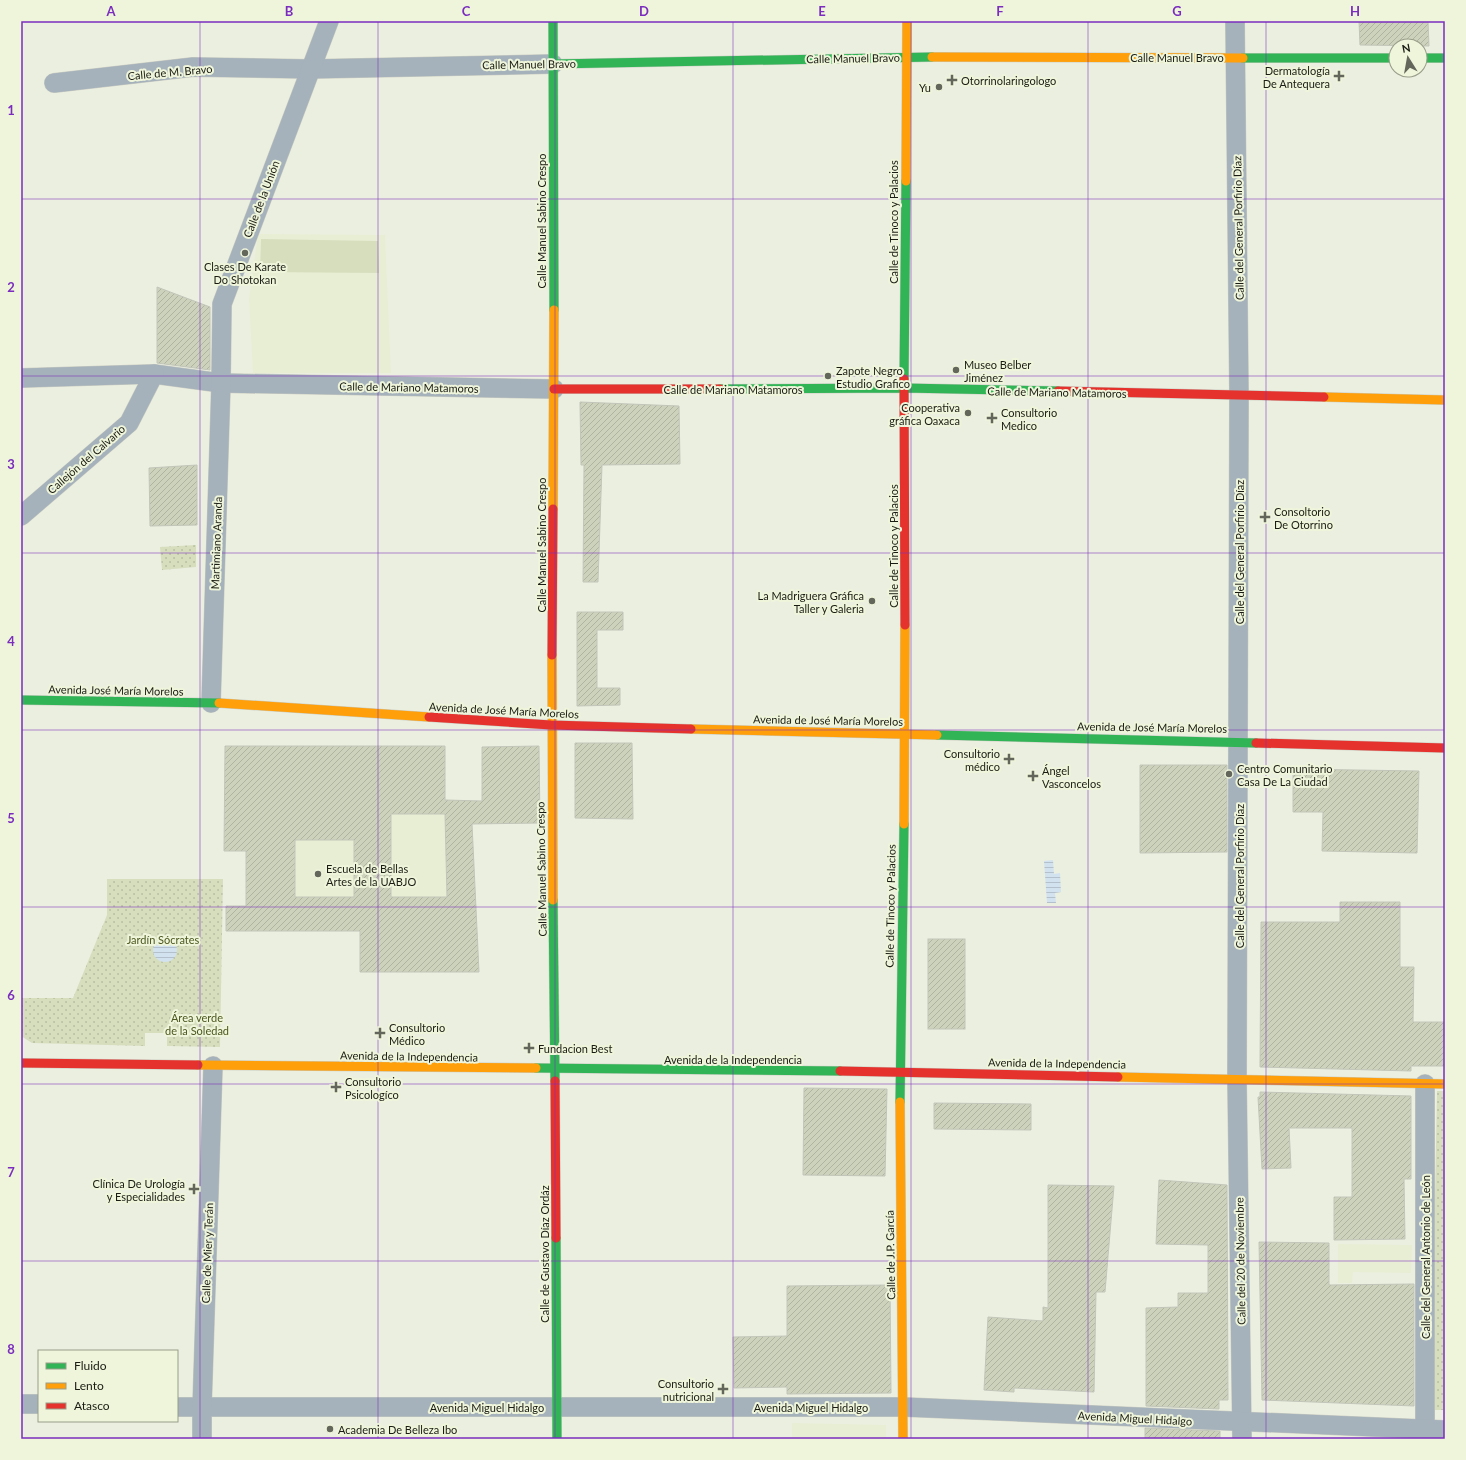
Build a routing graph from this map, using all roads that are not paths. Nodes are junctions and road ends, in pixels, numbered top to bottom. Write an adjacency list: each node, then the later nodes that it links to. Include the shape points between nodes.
1 (329, 21): 11 (street, Calle de la Unión)
2 (553, 21): 10 (street, Calle Manuel Sabino Crespo)
3 (907, 21): 5 (street, Calle de Tinoco y Palacios)
4 (1235, 21): 6 (street, Calle del General Porfirio Díaz)
5 (906, 57): 6 (street, Calle Manuel Bravo); 10 (street, Calle Manuel Bravo); 16 (street, Calle de Tinoco y Palacios)
6 (1236, 57): 7 (street, Calle Manuel Bravo); 18 (street, Calle del General Porfirio Díaz)
7 (1388, 58)
8 (1428, 58): 9 (street)
9 (1445, 58)
10 (553, 64): 11 (street, Calle Manuel Bravo); 17 (street, Calle Manuel Sabino Crespo)
11 (310, 69): 12 (street, Calle de M. Bravo, via 193,68); 15 (street, Calle de la Unión, via 222,304)
12 (54, 83)
13 (154, 374): 14 (street, Calle de Mariano Matamoros); 15 (street, Calle de Mariano Matamoros); 20 (street, Callejón del Calvario, via 129,423)
14 (21, 378)
15 (221, 383): 17 (street, Calle de Mariano Matamoros); 22 (street, Martimiano Aranda)
16 (904, 388): 17 (street, Calle de Mariano Matamoros); 18 (street, Calle de Mariano Matamoros); 24 (street, Calle de Tinoco y Palacios)
17 (554, 389): 23 (street, Calle Manuel Sabino Crespo)
18 (1239, 396): 19 (street, Calle de Mariano Matamoros); 25 (street, Calle del General Porfirio Díaz)
19 (1445, 400)
20 (21, 516)
21 (21, 700): 22 (street, Avenida José María Morelos)
22 (211, 704): 23 (street, Avenida de José María Morelos)
23 (551, 725): 24 (street, Avenida de José María Morelos); 29 (street, Calle Manuel Sabino Crespo)
24 (905, 734): 25 (street, Avenida de José María Morelos); 30 (street, Calle de Tinoco y Palacios)
25 (1239, 741): 26 (street, Avenida de José María Morelos); 31 (street, Calle del General Porfirio Díaz)
26 (1445, 748)
27 (21, 1063): 28 (street, Avenida de la Independencia)
28 (213, 1066): 29 (street, Avenida de la Independencia); 39 (street, Calle de Mier y Terán)
29 (555, 1069): 30 (street, Avenida de la Independencia); 37 (street, Calle de Gustavo Díaz Ordáz)
30 (900, 1072): 31 (street, Avenida de la Independencia); 38 (street, Calle de J.P. García)
31 (1238, 1081): 32 (street, Avenida de la Independencia); 42 (street, Calle del 20 de Noviembre)
32 (1425, 1084): 33 (street, Avenida de la Independencia); 40 (street, Calle del General Antonio de León)
33 (1445, 1084)
34 (21, 1404): 35 (street)
35 (38, 1404)
36 (178, 1407): 39 (street, Avenida Miguel Hidalgo)
37 (557, 1407): 38 (street, Avenida Miguel Hidalgo); 39 (street, Avenida Miguel Hidalgo); 44 (street, Calle de Gustavo Díaz Ordáz)
38 (904, 1407): 42 (street, Avenida Miguel Hidalgo); 45 (street, Calle de J.P. García)
39 (202, 1408): 43 (street, Calle de Mier y Terán)
40 (1425, 1429): 41 (street, Avenida Miguel Hidalgo); 42 (street, Avenida Miguel Hidalgo)
41 (1445, 1430)
42 (1242, 1431)
43 (202, 1439)
44 (557, 1439)
45 (903, 1439)

